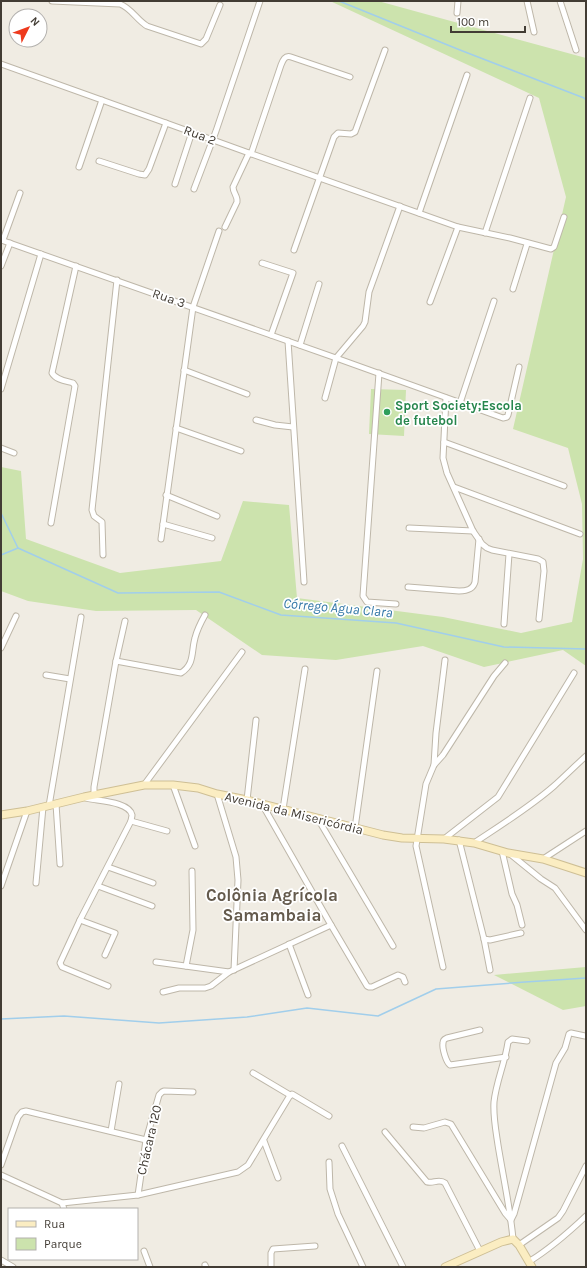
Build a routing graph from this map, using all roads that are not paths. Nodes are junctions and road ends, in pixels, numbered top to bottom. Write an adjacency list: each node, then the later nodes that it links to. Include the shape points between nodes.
1 (52, 1): 6 (street, via 120,4 147,26 201,44 206,39)
2 (260, 1): 18 (street)
3 (458, 1): 7 (street)
4 (527, 1): 8 (street)
5 (560, 1): 10 (street)
6 (220, 5)
7 (457, 13)
8 (534, 32)
9 (385, 50): 22 (street, via 355,132 338,133 334,137)
10 (576, 50)
11 (1, 64): 15 (street, Rua 2)
12 (467, 75): 27 (street)
13 (350, 77): 19 (street, via 288,56 285,58)
14 (530, 98): 32 (street)
15 (102, 100): 16 (street, Rua 2); 21 (street)
16 (166, 123): 17 (street, Rua 2); 20 (street, via 145,175)
17 (192, 132): 18 (street, Rua 2); 23 (street)
18 (213, 140): 19 (street, Rua 2); 24 (street)
19 (250, 154): 22 (street, Rua 2); 29 (street, via 233,188 237,202)
20 (99, 161)
21 (79, 167)
22 (320, 178): 26 (street, Rua 2); 36 (street)
23 (175, 184)
24 (194, 189)
25 (20, 194): 33 (street)
26 (400, 206): 27 (street, Rua 2); 50 (street, via 368,296 365,322)
27 (420, 213): 30 (street, Rua 2)
28 (564, 217): 35 (street, Rua 2, via 552,249)
29 (225, 227)
30 (458, 227): 32 (street, Rua 2); 45 (street)
31 (218, 231): 46 (street)
32 (485, 233): 35 (street, Rua 2)
33 (2, 240): 34 (street, Rua 3)
34 (10, 243): 37 (street, Rua 3); 39 (street)
35 (527, 244): 43 (street)
36 (294, 250)
37 (41, 254): 40 (street, Rua 3); 54 (street)
38 (262, 263): 47 (street, via 293,273)
39 (1, 266)
40 (76, 266): 41 (street, Rua 3); 70 (street, via 52,373 75,386)
41 (117, 280): 46 (street, Rua 3); 79 (street, via 92,510 94,516 102,522)
42 (319, 284): 49 (street)
43 (513, 290)
44 (494, 301): 58 (street)
45 (430, 302)
46 (193, 307): 47 (street, Rua 3); 52 (street)
47 (272, 335): 48 (street, Rua 3)
48 (288, 341): 49 (street, Rua 3); 60 (street)
49 (300, 345): 50 (street, Rua 3)
50 (336, 358): 53 (street, Rua 3); 56 (street)
51 (519, 367): 58 (street, Rua 3, via 506,418)
52 (184, 370): 55 (street); 61 (street)
53 (379, 373): 57 (street, Rua 3); 82 (street, via 363,596 367,602)
54 (1, 389)
55 (247, 394)
56 (325, 398)
57 (446, 398): 58 (street, Rua 3); 62 (street)
58 (460, 403)
59 (256, 420): 60 (street)
60 (293, 427): 80 (street)
61 (176, 428): 64 (street); 68 (street)
62 (444, 442): 66 (street); 67 (street, via 444,463)
63 (1, 448): 65 (street)
64 (241, 451)
65 (14, 453)
66 (564, 486)
67 (454, 487): 73 (street); 74 (street)
68 (166, 495): 69 (street); 71 (street)
69 (217, 516)
70 (51, 523)
71 (163, 524): 75 (street); 76 (street)
72 (409, 528): 73 (street)
73 (473, 531): 77 (street)
74 (580, 534)
75 (212, 538)
76 (161, 539)
77 (479, 539): 78 (street, via 487,548); 81 (street, via 474,585 470,589 459,591)
78 (509, 554): 86 (street, via 543,562); 88 (street)
79 (102, 555)
80 (304, 582)
81 (408, 587)
82 (396, 604)
83 (205, 615): 92 (street, via 195,637 192,660 181,673)
84 (16, 616): 89 (street)
85 (81, 617): 98 (street)
86 (538, 619)
87 (125, 621): 92 (street)
88 (504, 624)
89 (1, 648)
90 (242, 652): 102 (street)
91 (445, 660): 101 (street)
92 (116, 661): 105 (street)
93 (505, 663): 101 (street)
94 (305, 669): 110 (street)
95 (377, 671): 115 (street)
96 (574, 673): 119 (street, via 498,797)
97 (46, 675): 98 (street)
98 (70, 679): 109 (street)
99 (256, 720): 107 (street)
100 (586, 756): 121 (street, via 542,795)
101 (434, 765): 118 (street, via 426,784)
102 (144, 785): 103 (street, Avenida da Misericórdia); 105 (street, Avenida da Misericórdia)
103 (173, 785): 104 (street, Avenida da Misericórdia, via 198,788); 122 (street)
104 (217, 794): 107 (street, Avenida da Misericórdia); 147 (street, via 237,867 238,890)
105 (94, 795): 106 (street, Avenida da Misericórdia)
106 (84, 797): 109 (street, Avenida da Misericórdia); 114 (street, via 123,806 132,815)
107 (247, 800): 108 (street, Avenida da Misericórdia)
108 (262, 804): 110 (street, Avenida da Misericórdia); 135 (street)
109 (49, 806): 111 (street, Avenida da Misericórdia); 125 (street); 129 (street)
110 (283, 809): 113 (street, Avenida da Misericórdia)
111 (28, 811): 112 (street, Avenida da Misericórdia); 131 (street)
112 (1, 815)
113 (318, 819): 115 (street, Avenida da Misericórdia); 141 (street)
114 (131, 821): 116 (street); 126 (street)
115 (355, 828): 118 (street, Avenida da Misericórdia)
116 (167, 831)
117 (586, 831): 124 (street)
118 (416, 839): 119 (street, Avenida da Misericórdia); 145 (street)
119 (444, 839): 120 (street, Avenida da Misericórdia)
120 (459, 840): 121 (street, Avenida da Misericórdia); 139 (street)
121 (474, 843): 123 (street, Avenida da Misericórdia)
122 (195, 846)
123 (505, 852): 124 (street, Avenida da Misericórdia); 136 (street, via 512,894); 137 (street, via 556,888)
124 (542, 859): 128 (street, Avenida da Misericórdia)
125 (60, 864)
126 (108, 867): 130 (street); 132 (street)
127 (192, 871): 144 (street, via 193,930)
128 (586, 873)
129 (36, 883)
130 (153, 883)
131 (1, 886)
132 (98, 886): 133 (street); 134 (street)
133 (152, 906)
134 (80, 920): 142 (street, via 115,933); 149 (street, via 60,965)
135 (330, 925): 140 (street); 148 (street, via 367,986 372,987 396,975 403,977)
136 (522, 925)
137 (586, 930)
138 (520, 933): 139 (street)
139 (484, 939): 146 (street)
140 (289, 944): 147 (street); 151 (street)
141 (393, 946)
142 (105, 955)
143 (156, 962): 144 (street)
144 (186, 966): 147 (street)
145 (443, 967)
146 (490, 970)
147 (231, 971): 150 (street, via 205,988 179,988)
148 (405, 982)
149 (108, 986)
150 (163, 992)
151 (308, 995)
152 (480, 1030): 155 (street, via 444,1040 448,1064)
153 (585, 1036): 176 (street, via 569,1034 565,1048 556,1063)
154 (527, 1041): 155 (street, via 510,1040)
155 (506, 1057): 176 (street, via 494,1103)
156 (253, 1073): 159 (street)
157 (120, 1084): 162 (street)
158 (192, 1092): 164 (street, Chácara 120, via 164,1091 159,1095)
159 (291, 1094): 160 (street); 165 (street)
160 (329, 1116)
161 (413, 1127): 176 (street, via 424,1128 445,1122 451,1124)
162 (111, 1131): 164 (street); 168 (street, via 22,1112)
163 (385, 1132): 181 (street, via 427,1182 445,1183)
164 (146, 1140): 172 (street, Chácara 120)
165 (264, 1140): 171 (street); 172 (street, via 248,1165 238,1172)
166 (342, 1146): 188 (street)
167 (329, 1162): 187 (street, via 330,1189 338,1214)
168 (1, 1165)
169 (586, 1166): 178 (street, via 558,1218)
170 (1, 1176): 173 (street)
171 (278, 1178)
172 (138, 1195): 173 (street)
173 (62, 1203): 174 (street)
174 (64, 1208)
175 (586, 1216): 183 (street)
176 (511, 1220): 177 (street)
177 (513, 1239): 178 (street); 181 (street)
178 (519, 1245): 183 (street)
179 (315, 1246): 186 (street, via 273,1249)
180 (144, 1251): 185 (street)
181 (480, 1251): 189 (street)
182 (1, 1260): 184 (street)
183 (531, 1264)
184 (13, 1267)
185 (150, 1267)
186 (271, 1267)
187 (363, 1267)
188 (403, 1267)
189 (445, 1267)

